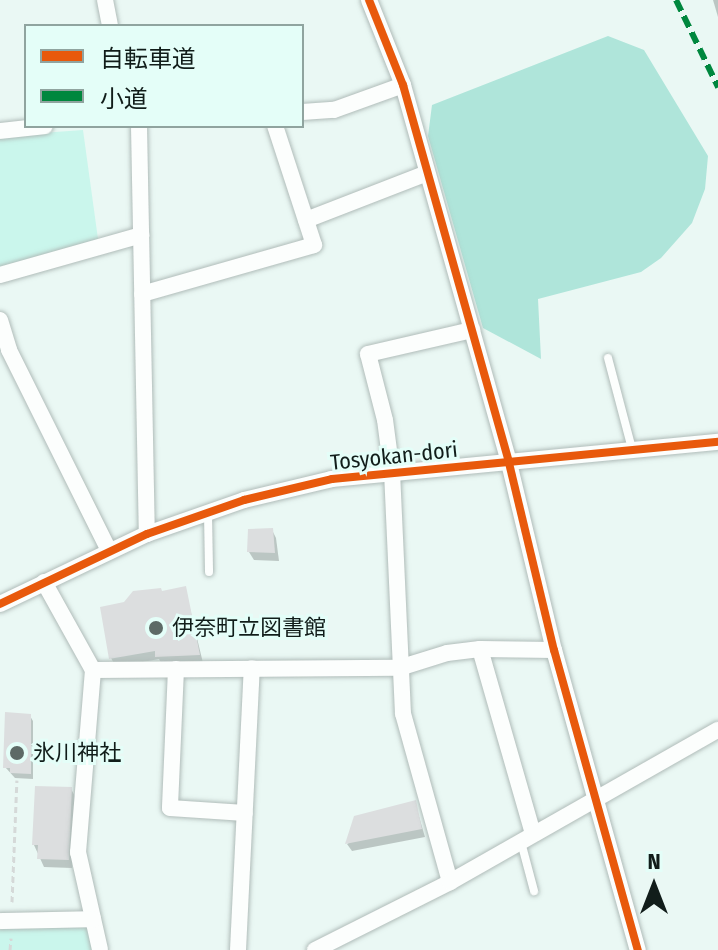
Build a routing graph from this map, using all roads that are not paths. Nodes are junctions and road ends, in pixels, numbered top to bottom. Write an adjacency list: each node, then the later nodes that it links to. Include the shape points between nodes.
1 (105, 0): 3 (street)
2 (369, 0): 4 (street)
3 (110, 24)
4 (403, 85): 5 (street, via 334,110); 10 (street)
5 (304, 112)
6 (24, 127): 7 (street)
7 (1, 128)
8 (139, 128): 12 (street)
9 (276, 128): 11 (street)
10 (427, 173): 11 (street); 16 (street)
11 (306, 220): 14 (street, via 314,245)
12 (141, 235): 13 (street); 14 (street)
13 (0, 275)
14 (142, 294): 24 (street)
15 (0, 320): 17 (street)
16 (472, 330): 21 (street); 22 (street, via 368,354)
17 (4, 352): 25 (street)
18 (608, 358): 20 (lane)
19 (718, 442): 20 (street, Tosyokan-dori)
20 (632, 449): 21 (street, Tosyokan-dori)
21 (509, 463): 22 (street, Tosyokan-dori); 30 (street)
22 (392, 473): 23 (street, Tosyokan-dori, via 332,479); 32 (street)
23 (208, 513): 24 (street, Tosyokan-dori); 26 (lane)
24 (147, 534): 25 (street, Tosyokan-dori)
25 (109, 551): 27 (street, Tosyokan-dori)
26 (209, 572)
27 (44, 582): 28 (street, Tosyokan-dori); 34 (street)
28 (0, 604)
29 (480, 649): 30 (street); 32 (street); 38 (street)
30 (554, 650): 36 (street)
31 (252, 668): 32 (street); 33 (street); 37 (street)
32 (399, 668): 39 (street, via 403,714)
33 (176, 669): 34 (street); 37 (street, via 170,808)
34 (93, 670): 41 (street, via 78,852)
35 (718, 730): 36 (street)
36 (598, 797): 38 (street); 46 (street)
37 (245, 813): 44 (street)
38 (527, 838): 39 (street); 40 (lane)
39 (450, 882): 45 (street)
40 (534, 891)
41 (93, 919): 42 (street); 43 (street)
42 (6, 921)
43 (100, 950)
44 (238, 950)
45 (315, 950)
46 (638, 950)

